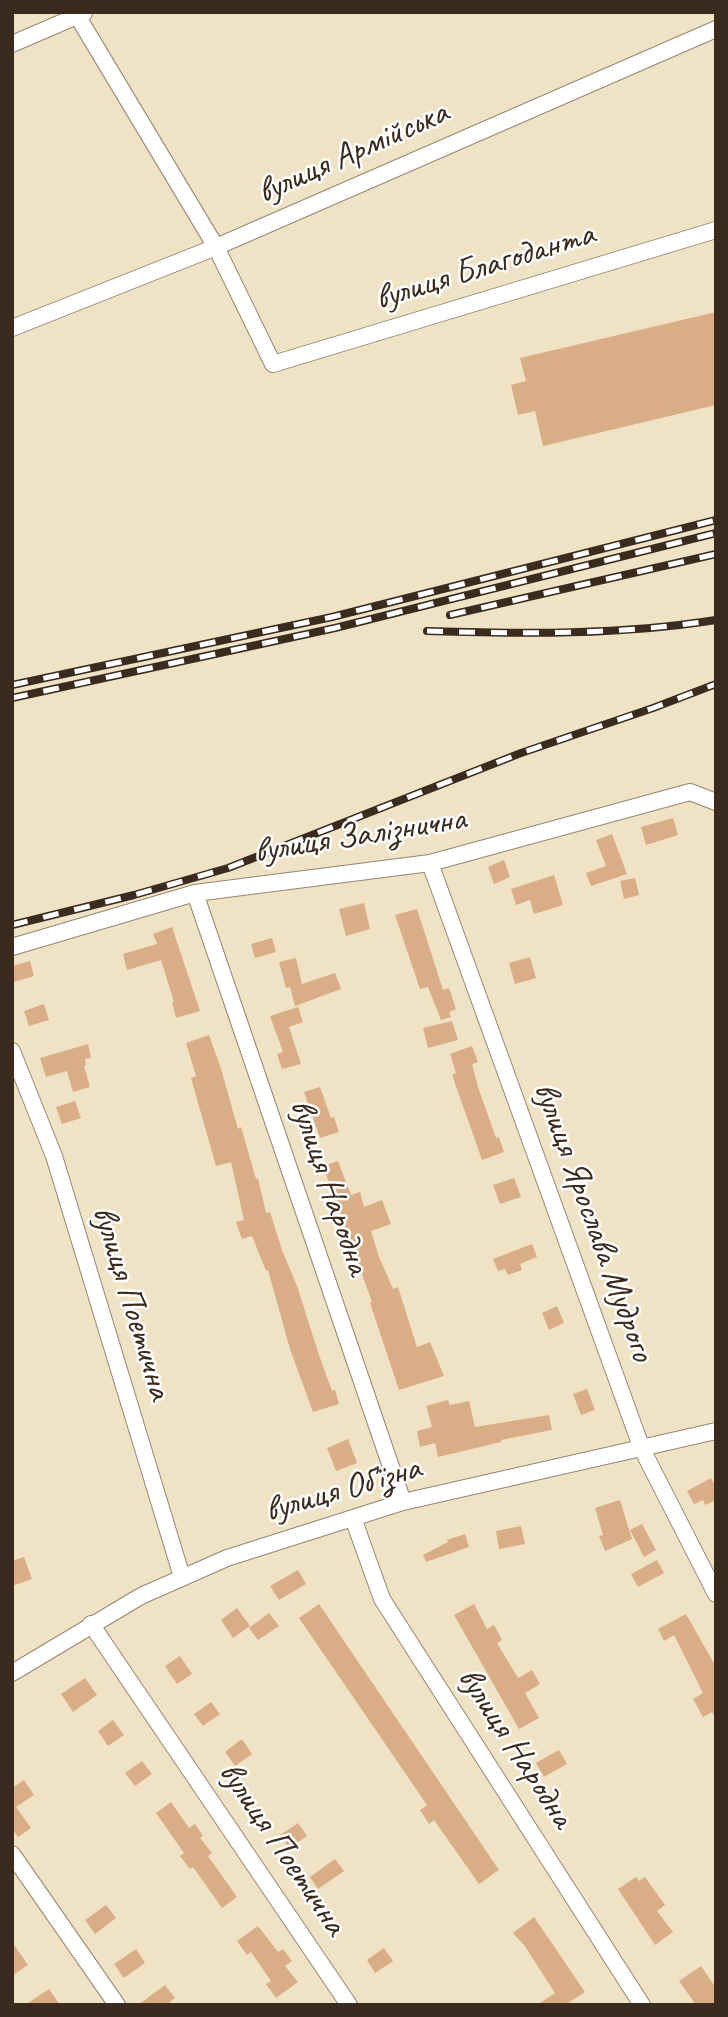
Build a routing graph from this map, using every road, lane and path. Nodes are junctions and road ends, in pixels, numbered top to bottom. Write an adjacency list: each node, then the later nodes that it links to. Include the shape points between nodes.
1 (79, 13): 3 (street); 5 (street)
2 (716, 29): 5 (street, вулиця Армійська)
3 (12, 44)
4 (716, 230): 5 (street, вулиця Благоданта, via 273,364)
5 (216, 247): 6 (street, вулиця Армійська)
6 (12, 328)
7 (716, 802): 8 (street, вулиця Залізнична, via 690,792)
8 (430, 863): 9 (street, вулиця Залізнична); 13 (street, вулиця Ярослава Мудрого)
9 (195, 893): 10 (street, вулиця Залізнична); 14 (street, вулиця Народна)
10 (12, 947)
11 (12, 1051): 16 (street, вулиця Поетична, via 54,1156)
12 (716, 1432): 13 (street, вулиця Об'їзна)
13 (642, 1449): 14 (street, вулиця Об'їзна); 17 (street, вулиця Ярослава Мудрого)
14 (403, 1502): 15 (street, вулиця Об'їзна)
15 (352, 1517): 16 (street, вулиця Об'їзна); 23 (street, вулиця Народна, via 382,1599)
16 (182, 1577): 18 (street, вулиця Об'їзна)
17 (716, 1594)
18 (91, 1624): 19 (street, вулиця Об'їзна); 22 (street, вулиця Поетична)
19 (12, 1673)
20 (12, 1854): 21 (street)
21 (117, 2005)
22 (349, 2005)
23 (642, 2005)

